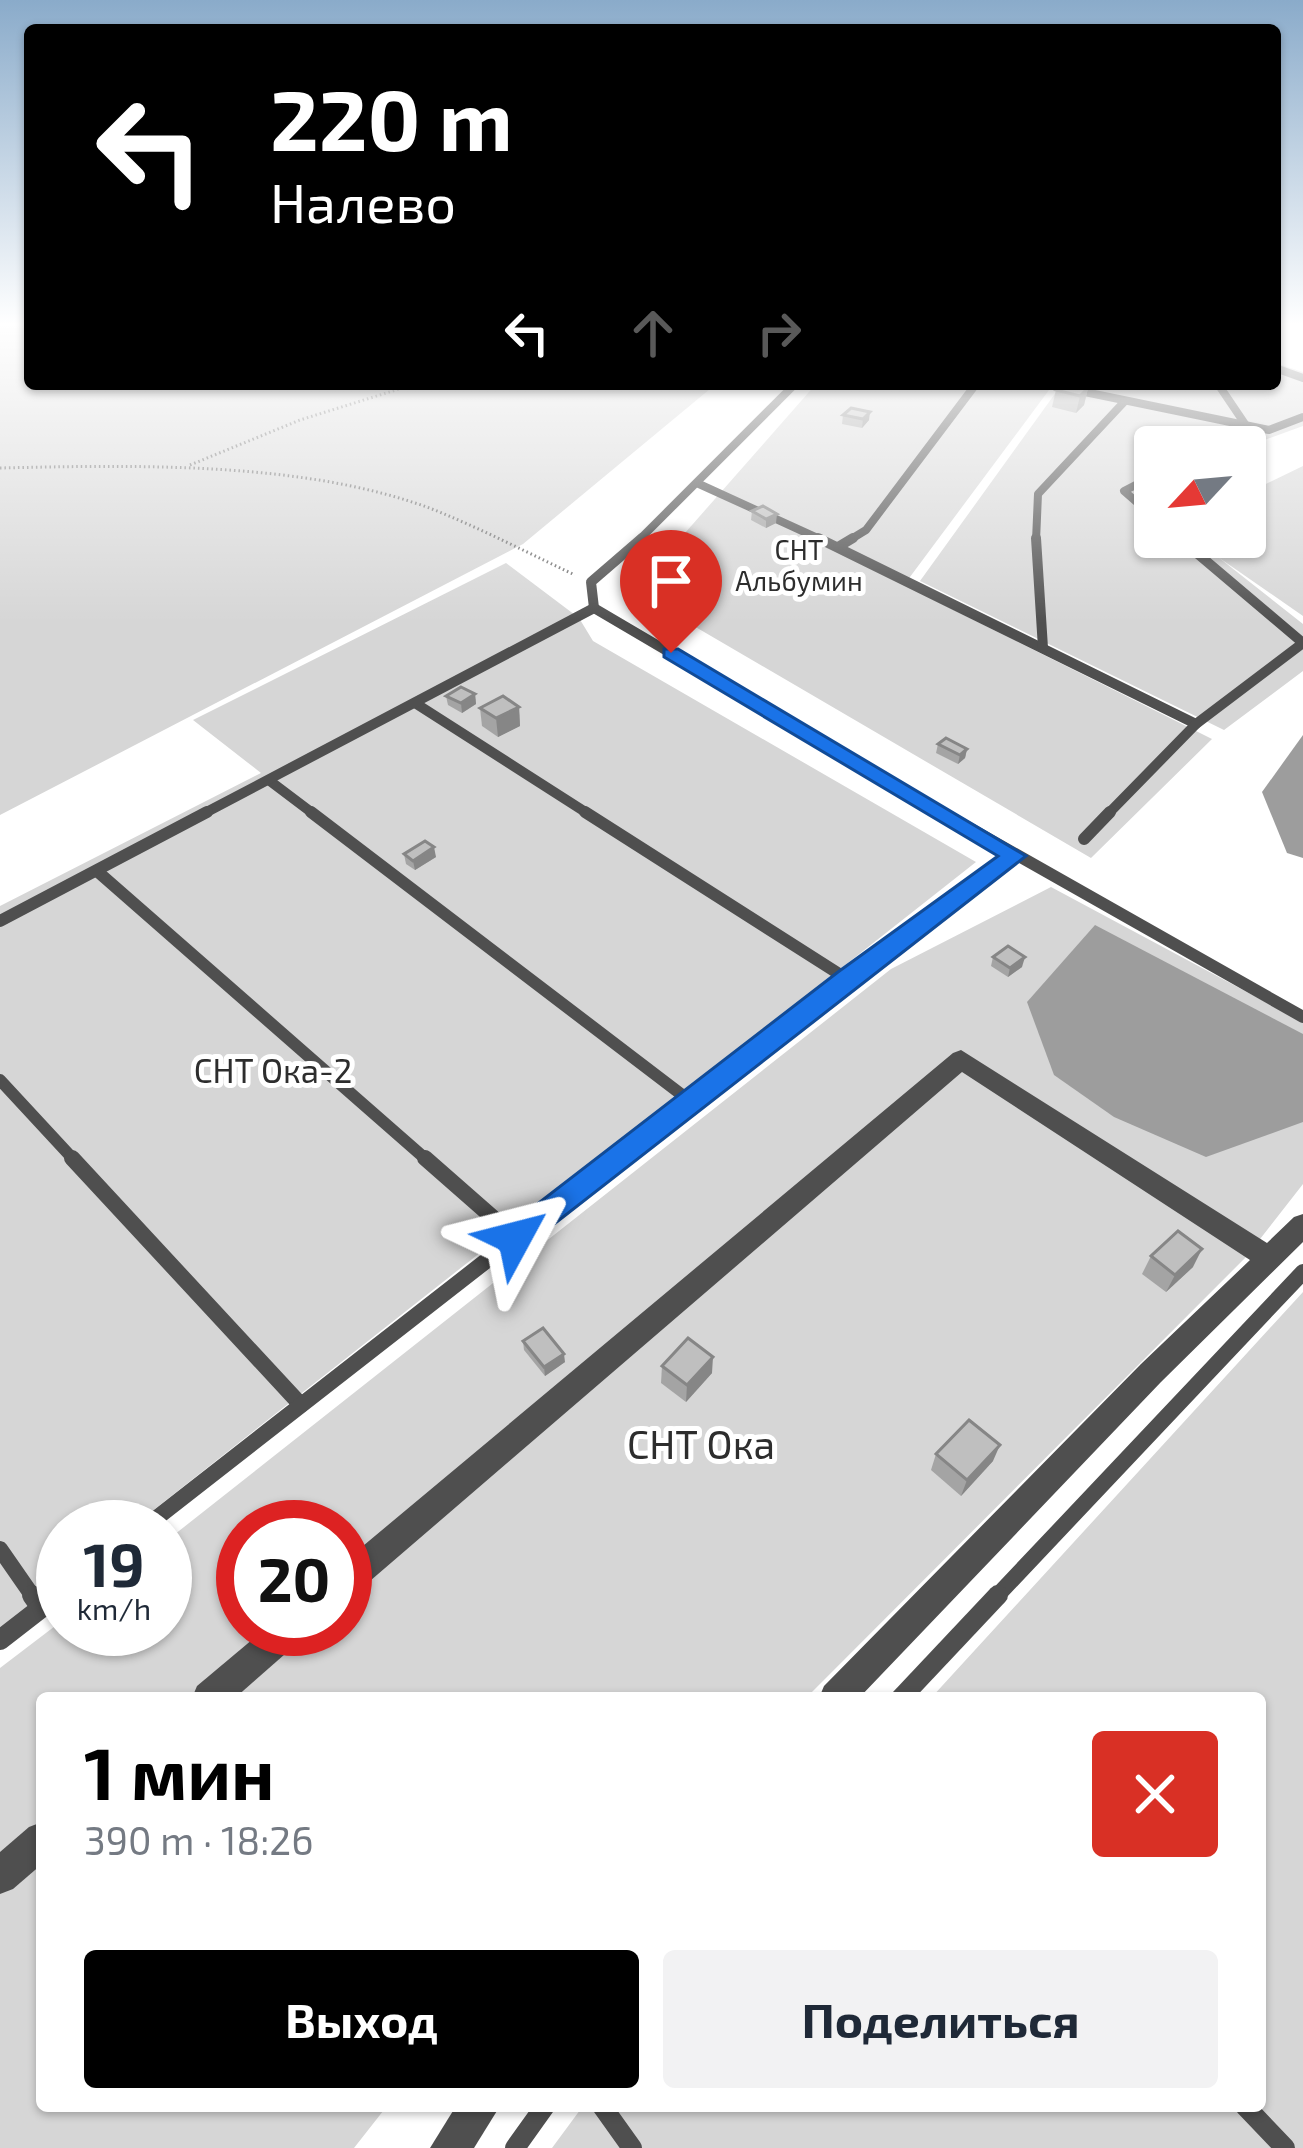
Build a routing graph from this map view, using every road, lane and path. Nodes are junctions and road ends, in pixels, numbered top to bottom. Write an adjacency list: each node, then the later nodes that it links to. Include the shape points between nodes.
1 (295, 422): 5 (path)
2 (758, 422): 7 (lane)
3 (947, 422): 8 (lane, via 866,530)
4 (1105, 422): 12 (lane, via 1038,494)
5 (188, 466): 6 (path); 10 (path, via 328,483 429,508)
6 (0, 468)
7 (699, 484): 8 (lane); 10 (lane)
8 (838, 547): 12 (lane)
9 (1203, 558): 14 (lane, via 1303,643)
10 (591, 582): 11 (lane)
11 (594, 608): 13 (lane); 17 (lane)
12 (1043, 648): 14 (lane)
13 (416, 703): 15 (lane); 20 (lane)
14 (1196, 724): 16 (lane)
15 (270, 782): 18 (lane); 23 (lane)
16 (1084, 839)
17 (1015, 856): 20 (lane); 21 (lane)
18 (97, 871): 19 (lane); 25 (lane)
19 (0, 921)
20 (847, 979): 23 (lane)
21 (1303, 1017)
22 (0, 1080): 28 (lane)
23 (690, 1101): 25 (lane)
24 (1303, 1225): 26 (street)
25 (515, 1238): 28 (lane)
26 (1269, 1258): 31 (street, via 961,1059); 37 (street)
27 (1303, 1272): 38 (lane)
28 (302, 1405): 29 (lane)
29 (180, 1500)
30 (0, 1549): 32 (lane)
31 (372, 1559)
32 (36, 1602)
33 (36, 1611): 34 (lane)
34 (0, 1640)
35 (258, 1656): 36 (street)
36 (216, 1692)
37 (842, 1692)
38 (908, 1692)
39 (36, 1845): 40 (street)
40 (0, 1876)
41 (476, 2112): 45 (street)
42 (540, 2112): 46 (lane)
43 (606, 2112): 47 (lane)
44 (1251, 2112): 48 (lane)
45 (450, 2148)
46 (515, 2148)
47 (632, 2148)
48 (1285, 2148)

